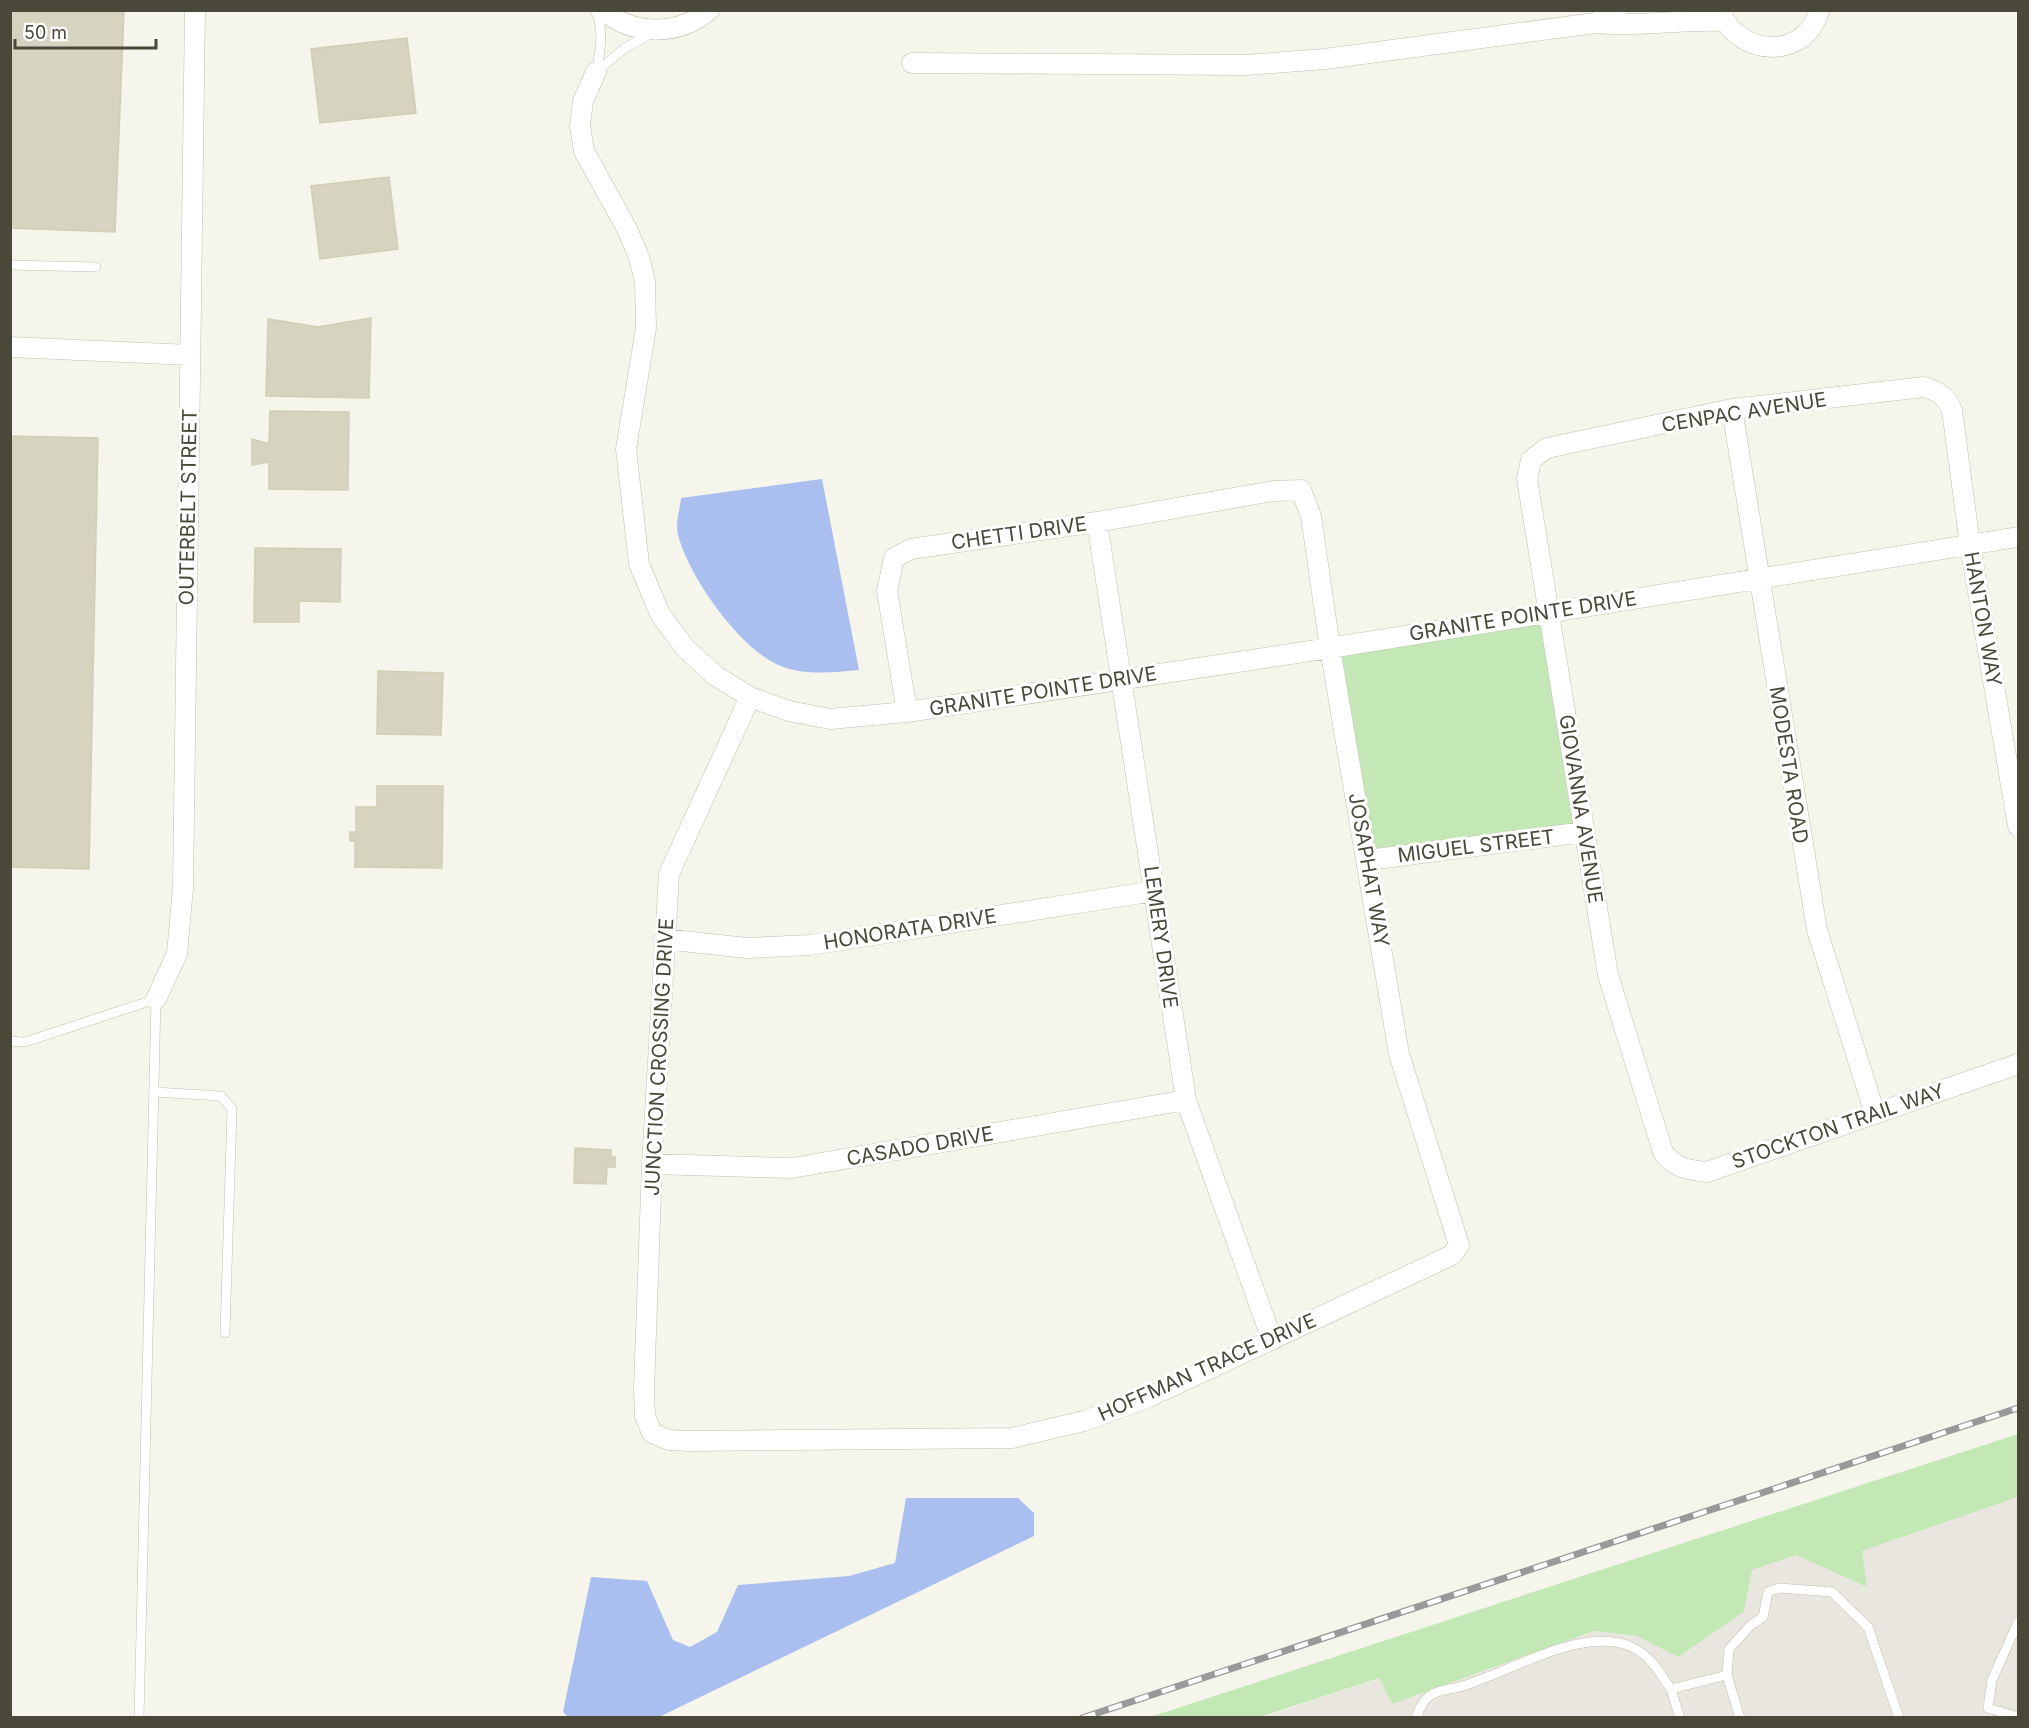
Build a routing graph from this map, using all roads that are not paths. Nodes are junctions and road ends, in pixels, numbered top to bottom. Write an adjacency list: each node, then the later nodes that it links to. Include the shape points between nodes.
1 (195, 10): 15 (street, OUTERBELT STREET)
2 (596, 10): 11 (lane, via 601,50)
3 (603, 10): 9 (street, via 613,19 636,28)
4 (709, 10): 9 (street, via 681,26)
5 (1617, 10): 8 (street)
6 (1822, 12): 7 (street, via 1796,41 1780,47 1748,43 1734,34)
7 (1722, 16): 8 (street, via 1629,26)
8 (1595, 23): 10 (street, via 1336,58 1245,65)
9 (657, 30): 11 (lane, via 625,48)
10 (912, 63)
11 (596, 72): 27 (street, GRANITE POINTE DRIVE, via 583,101 580,126 584,151 627,229 639,257 645,289 646,328 626,448 639,564 660,614 686,649 716,676)
12 (10, 264): 13 (lane)
13 (96, 267)
14 (10, 347): 15 (street)
15 (190, 355): 34 (street, OUTERBELT STREET, via 183,888 177,954)
16 (1732, 409): 17 (street, CENPAC AVENUE, via 1924,387 1938,391); 18 (street, CENPAC AVENUE, via 1547,448); 23 (street, MODESTA ROAD)
17 (1952, 410): 22 (street, HANTON WAY)
18 (1531, 460): 24 (street, GIOVANNA AVENUE, via 1527,479)
19 (1300, 490): 20 (street, CHETTI DRIVE, via 1273,490); 25 (street, JOSAPHAT WAY, via 1311,516)
20 (1097, 522): 26 (street, LEMERY DRIVE); 28 (street, CHETTI DRIVE, via 911,549 894,558 887,591)
21 (2019, 537): 22 (street, GRANITE POINTE DRIVE)
22 (1970, 545): 23 (street, GRANITE POINTE DRIVE); 29 (street, HANTON WAY)
23 (1758, 578): 24 (street, GRANITE POINTE DRIVE); 39 (street, MODESTA ROAD, via 1817,930)
24 (1549, 611): 25 (street, GRANITE POINTE DRIVE); 30 (street, GIOVANNA AVENUE)
25 (1330, 648): 26 (street, GRANITE POINTE DRIVE); 31 (street, JOSAPHAT WAY)
26 (1121, 678): 28 (street, GRANITE POINTE DRIVE); 32 (street, LEMERY DRIVE)
27 (750, 697): 28 (street, GRANITE POINTE DRIVE, via 789,711 830,719); 33 (street, JUNCTION CROSSING DRIVE, via 669,874)
28 (907, 712)
29 (2019, 826)
30 (1585, 832): 31 (street, MIGUEL STREET); 40 (street, GIOVANNA AVENUE, via 1608,975)
31 (1368, 860): 42 (street, JOSAPHAT WAY, via 1399,1054)
32 (1155, 891): 33 (street, HONORATA DRIVE, via 810,945 747,948); 38 (street, LEMERY DRIVE)
33 (664, 939): 41 (street, JUNCTION CROSSING DRIVE)
34 (156, 999): 35 (lane, via 25,1042); 37 (lane)
35 (10, 1041)
36 (2019, 1064): 39 (street, STOCKTON TRAIL WAY)
37 (154, 1092): 43 (lane, via 221,1096 232,1109); 51 (lane)
38 (1186, 1100): 41 (street, CASADO DRIVE, via 792,1168); 44 (street, LEMERY DRIVE)
39 (1875, 1114): 40 (street, STOCKTON TRAIL WAY, via 1707,1172 1671,1164)
40 (1662, 1152)
41 (652, 1164): 45 (street, JUNCTION CROSSING DRIVE, via 644,1389 645,1416)
42 (1459, 1245): 44 (street, HOFFMAN TRACE DRIVE, via 1443,1262)
43 (225, 1333)
44 (1272, 1340): 45 (street, HOFFMAN TRACE DRIVE, via 1149,1397 1084,1421 1012,1438 689,1441 669,1440)
45 (652, 1433)
46 (2019, 1622): 49 (lane, via 1992,1680)
47 (1727, 1675): 48 (lane); 54 (lane); 55 (lane, via 1729,1649 1763,1617 1768,1592 1779,1588 1832,1592 1868,1627)
48 (1672, 1691): 52 (lane, via 1654,1664 1640,1653 1632,1647 1607,1642 1574,1646 1432,1694 1419,1707); 53 (lane)
49 (1987, 1713): 50 (lane)
50 (2019, 1717)
51 (139, 1718)
52 (1416, 1718)
53 (1680, 1718)
54 (1740, 1718)
55 (1899, 1718)

